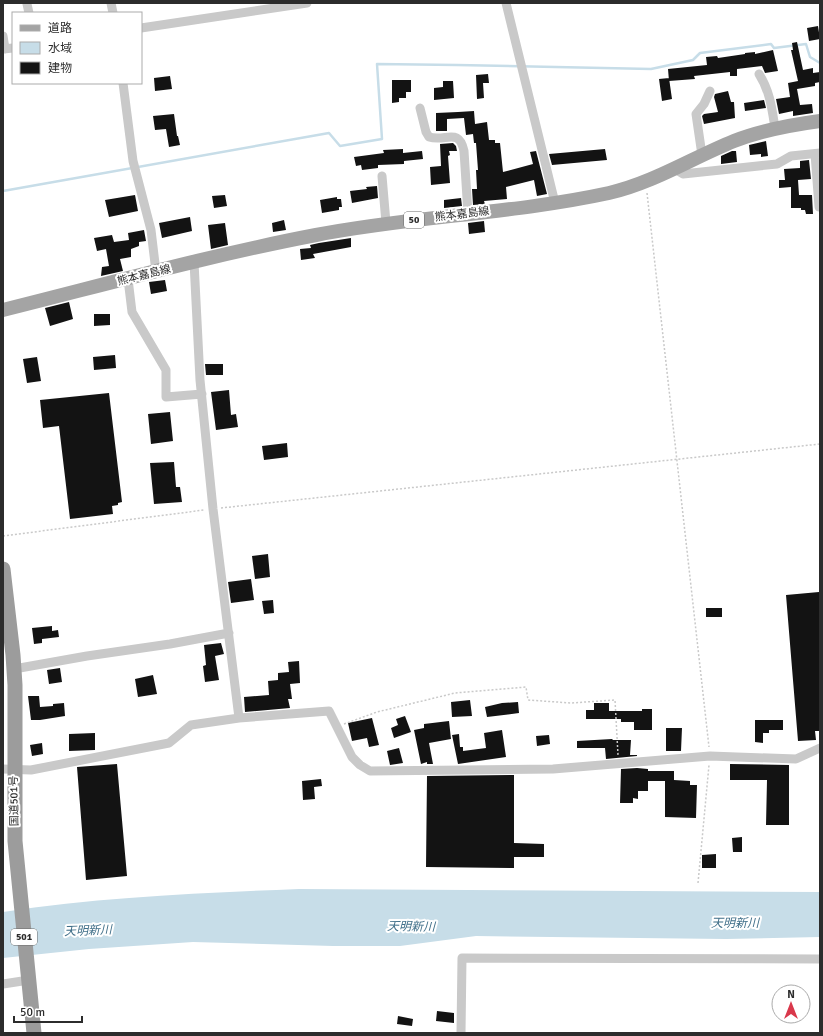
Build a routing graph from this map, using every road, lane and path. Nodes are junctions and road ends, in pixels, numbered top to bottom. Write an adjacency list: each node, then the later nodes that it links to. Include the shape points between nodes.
1 (307, 3): 3 (street)
2 (506, 3): 18 (street)
3 (257, 7): 4 (street)
4 (142, 28)
5 (3, 36): 6 (street)
6 (7, 49)
7 (759, 74): 12 (street, via 769,94)
8 (123, 84): 23 (street, via 133,161 151,230)
9 (710, 91): 14 (street, via 696,114)
10 (420, 108): 20 (street, via 429,137 455,137 463,142)
11 (820, 121): 12 (main road, 熊本嘉島線 / 50)
12 (775, 128): 14 (main road, 熊本嘉島線 / 50, via 734,141)
13 (818, 154): 15 (street, via 791,156 777,164 683,174); 19 (street)
14 (702, 155): 15 (main road, 熊本嘉島線 / 50)
15 (673, 168): 17 (main road, 熊本嘉島線 / 50)
16 (382, 176): 21 (street)
17 (646, 181): 18 (main road, 熊本嘉島線 / 50, via 614,192); 28 (path)
18 (555, 203): 20 (main road, 熊本嘉島線 / 50)
19 (819, 207)
20 (468, 214): 21 (main road, 熊本嘉島線 / 50)
21 (386, 223): 22 (main road, 熊本嘉島線 / 50, via 316,235)
22 (194, 262): 23 (main road, 熊本嘉島線 / 50); 26 (street)
23 (156, 272): 24 (main road, 熊本嘉島線 / 50)
24 (128, 279): 25 (main road, 熊本嘉島線 / 50); 26 (street, via 132,312 166,370 166,397)
25 (3, 310)
26 (202, 394): 29 (street)
27 (820, 444): 28 (path)
28 (676, 458): 29 (path); 37 (path)
29 (213, 509): 30 (path); 32 (street)
30 (3, 536)
31 (3, 569): 33 (highway, 国道501号 / 501)
32 (229, 633): 33 (street); 34 (street)
33 (14, 669): 39 (highway, 国道501号 / 501)
34 (239, 718): 35 (street, via 329,711); 39 (street, via 191,726 169,743 31,770)
35 (337, 727): 38 (street, via 352,757 370,770 553,769); 38 (path, via 377,712 455,693 526,687 528,700 571,703 615,700)
36 (820, 748): 37 (street, via 796,759)
37 (710, 756): 38 (street); 40 (path)
38 (618, 763)
39 (8, 770): 42 (highway, 国道501号 / 501)
40 (698, 882)
41 (820, 959): 45 (street, via 462,958)
42 (29, 976): 43 (street); 44 (highway, 国道501号 / 501)
43 (3, 984)
44 (34, 1033)
45 (461, 1033)

